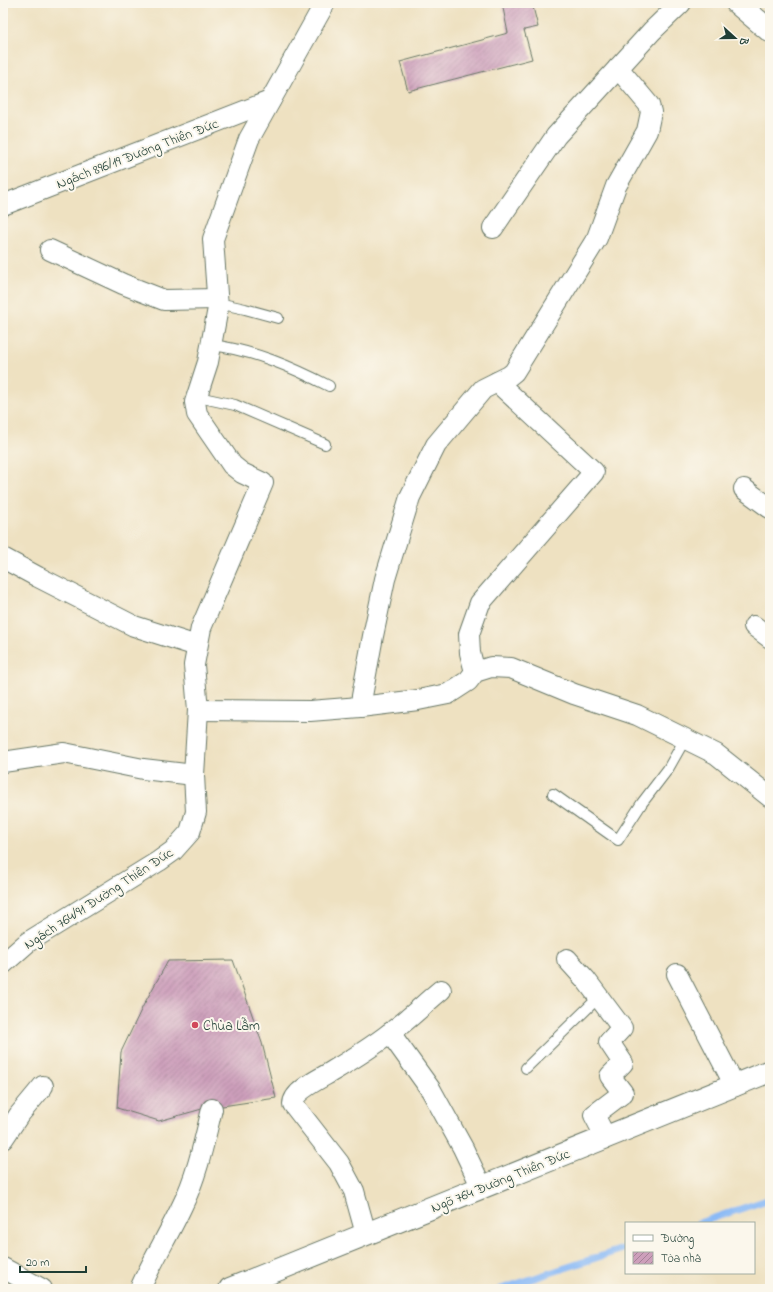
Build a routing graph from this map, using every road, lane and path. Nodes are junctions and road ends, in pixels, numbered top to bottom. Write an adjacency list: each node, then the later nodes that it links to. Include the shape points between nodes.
1 (325, 3): 6 (street)
2 (681, 3): 5 (street)
3 (737, 3): 4 (street)
4 (770, 31)
5 (618, 68): 8 (street, via 556,136); 13 (street, via 649,105 651,112 647,131 618,182 597,238 514,372)
6 (270, 101): 7 (street, Ngách 896/19 Đường Thiên Đức); 10 (street, via 249,140 213,239)
7 (3, 205)
8 (493, 228)
9 (50, 250): 10 (street, via 164,300)
10 (218, 301): 11 (lane); 12 (street)
11 (278, 318)
12 (211, 345): 14 (lane, via 231,347 255,354); 15 (street)
13 (497, 382): 21 (street, via 594,472 480,604 469,634); 22 (street, via 483,389 436,445 410,497 385,579)
14 (329, 386)
15 (198, 397): 16 (lane, via 235,405); 20 (street, Ngách 764/91 Đường Thiên Đức, via 197,414 232,465 262,483 201,628)
16 (325, 444)
17 (744, 489): 18 (street)
18 (770, 508)
19 (3, 558): 20 (street, via 134,626)
20 (198, 646): 23 (street, Ngách 764/91 Đường Thiên Đức, via 194,665)
21 (475, 672): 22 (street, via 468,682 448,694); 24 (street, via 491,667 511,668 574,694 638,715)
22 (360, 707): 23 (street, via 310,711)
23 (198, 710): 26 (street, Ngách 764/91 Đường Thiên Đức)
24 (685, 739): 27 (lane, via 618,840); 28 (street, via 716,754)
25 (3, 762): 26 (street, via 64,753 143,769)
26 (194, 775): 30 (street, Ngách 764/91 Đường Thiên Đức, via 196,812 190,832 173,851 28,942)
27 (553, 794)
28 (770, 797)
29 (567, 959): 33 (street)
30 (3, 964)
31 (677, 974): 38 (street)
32 (441, 990): 34 (street)
33 (599, 997): 35 (lane); 40 (street, via 622,1028 609,1042 623,1063 610,1076 623,1092 594,1115)
34 (390, 1033): 42 (street, via 431,1090); 43 (street, via 308,1086 293,1100 293,1104 343,1170 354,1191)
35 (526, 1068)
36 (770, 1071): 38 (street, Ngõ 764 Đường Thiên Đức)
37 (43, 1086): 41 (street, via 18,1115)
38 (735, 1086): 40 (street, Ngõ 764 Đường Thiên Đức)
39 (212, 1109): 46 (street, via 192,1184)
40 (606, 1138): 42 (street, Ngõ 764 Đường Thiên Đức)
41 (3, 1139)
42 (482, 1188): 43 (street, Ngõ 764 Đường Thiên Đức)
43 (366, 1234): 47 (street, Ngõ 764 Đường Thiên Đức)
44 (3, 1268): 45 (street)
45 (42, 1289)
46 (140, 1289)
47 (230, 1289)

